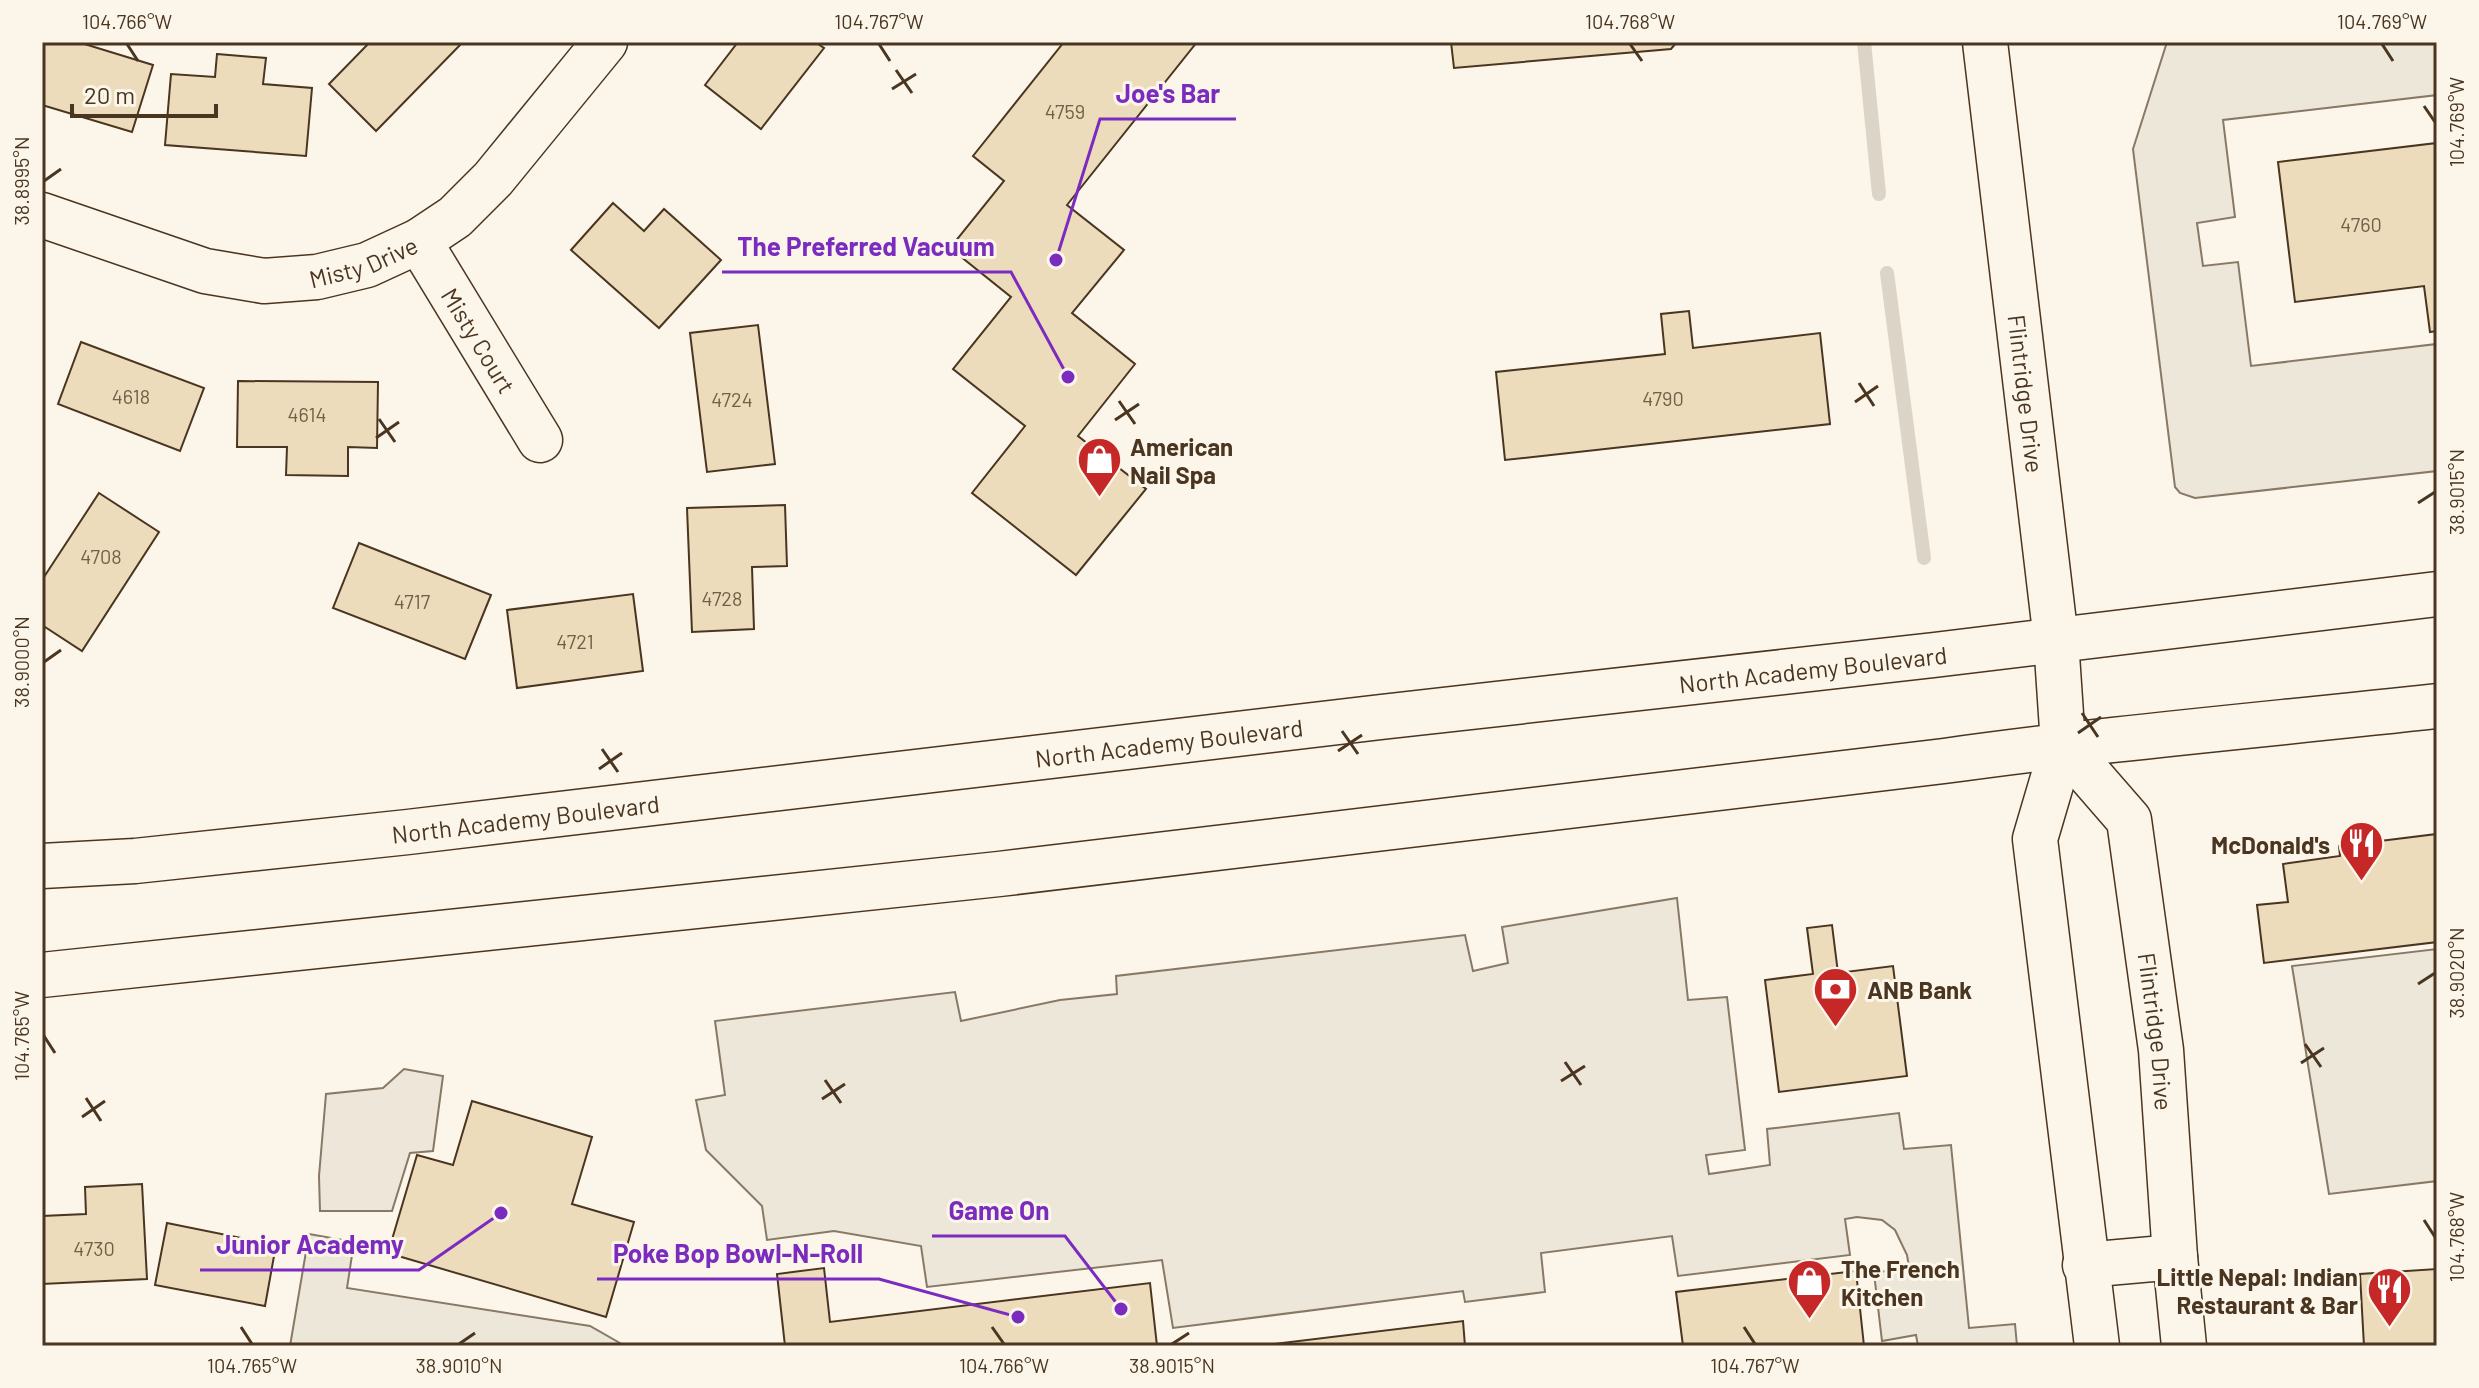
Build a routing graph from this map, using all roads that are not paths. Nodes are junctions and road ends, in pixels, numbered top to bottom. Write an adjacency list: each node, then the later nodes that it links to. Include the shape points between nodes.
1 (605, 42): 4 (main road, Misty Drive, via 493,179 455,217)
2 (1985, 42): 7 (main road, Flintridge Drive)
3 (42, 215): 4 (main road, Misty Drive, via 205,271 264,281 317,277 367,265)
4 (419, 241): 5 (main road, Misty Court)
5 (540, 440)
6 (2437, 594): 7 (main road, North Academy Boulevard)
7 (2056, 640): 9 (main road, Flintridge Drive); 10 (main road, North Academy Boulevard, via 408,832)
8 (2437, 706): 9 (main road)
9 (2063, 744): 11 (main road, via 999,874); 12 (main road, Flintridge Drive, via 2129,820 2161,1050); 13 (main road, Flintridge Drive, via 2035,839)
10 (42, 866)
11 (42, 975)
12 (2175, 1257): 13 (main road); 15 (main road, Flintridge Drive)
13 (2085, 1265): 14 (main road, Flintridge Drive)
14 (2097, 1346)
15 (2184, 1346)

